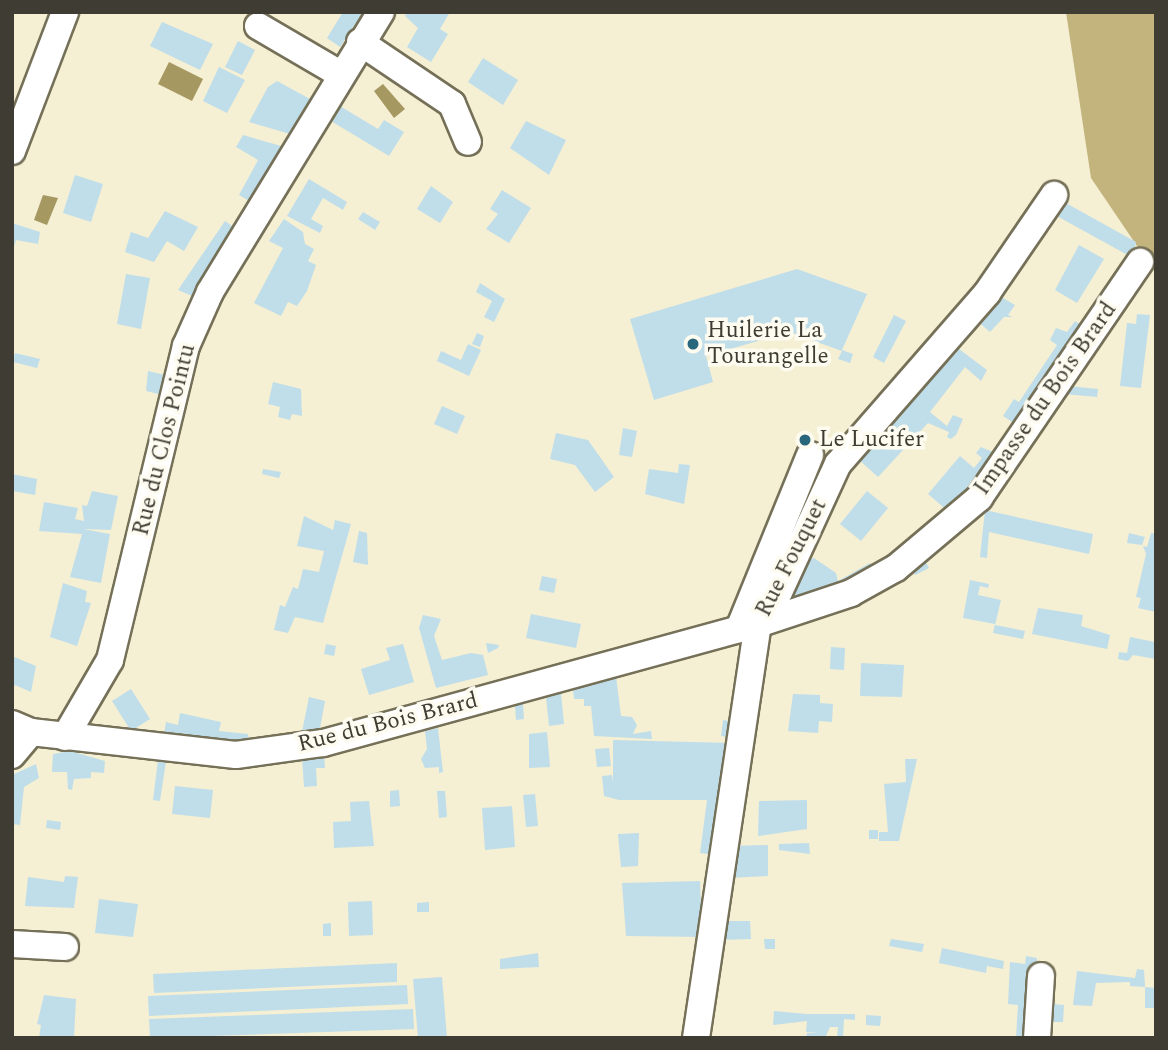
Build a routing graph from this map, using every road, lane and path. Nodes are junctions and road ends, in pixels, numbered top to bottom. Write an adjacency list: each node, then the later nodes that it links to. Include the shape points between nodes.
1 (65, 12): 7 (street)
2 (381, 12): 4 (street, Rue du Clos Pointu)
3 (258, 26): 5 (street)
4 (360, 43): 5 (street, Rue du Clos Pointu); 6 (street, via 452,104)
5 (342, 75): 13 (street, Rue du Clos Pointu, via 210,292 186,346 110,660)
6 (468, 142)
7 (12, 151)
8 (1054, 195): 11 (street, Rue Fouquet, via 987,293 838,464 779,592)
9 (1140, 262): 11 (street, Impasse du Bois Brard, via 979,498 885,574 851,593)
10 (810, 455): 11 (street)
11 (749, 626): 13 (street, Rue du Bois Brard, via 323,743 236,755); 18 (street, Rue Fouquet)
12 (22, 728): 13 (street, Rue du Bois Brard); 14 (street)
13 (65, 737)
14 (12, 755)
15 (12, 944): 16 (street)
16 (65, 947)
17 (1041, 976): 19 (street)
18 (696, 1038)
19 (1037, 1038)

